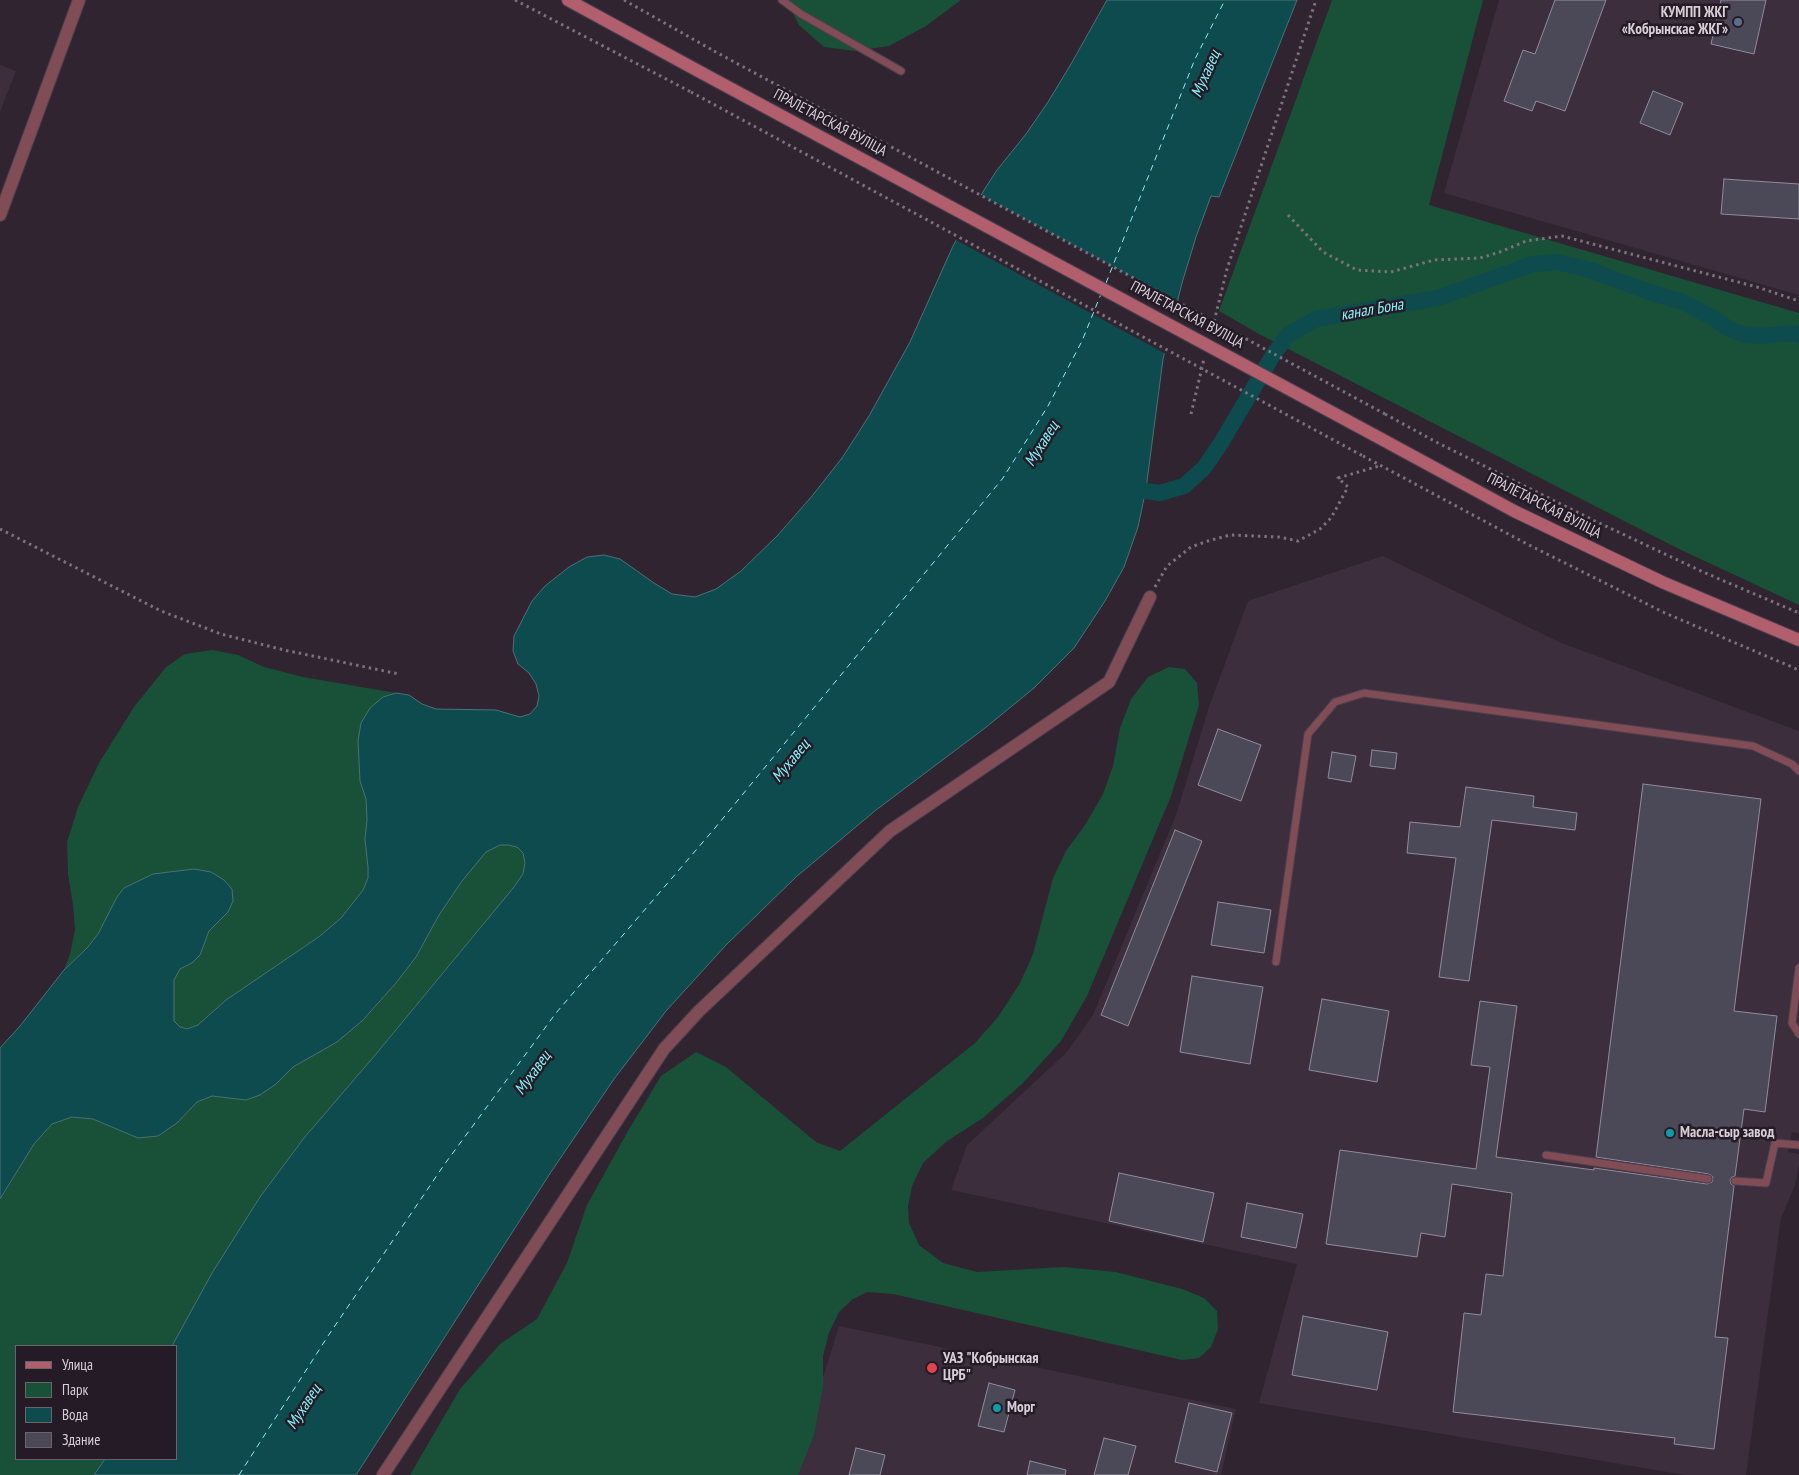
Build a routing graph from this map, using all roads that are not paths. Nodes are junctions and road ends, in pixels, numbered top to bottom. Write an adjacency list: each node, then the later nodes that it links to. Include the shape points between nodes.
1 (79, 0): 5 (street)
2 (568, 0): 7 (main road, ПРАЛЕТАРСКАЯ ВУЛІЦА, bridge, via 1514,511 1653,578)
3 (782, 0): 4 (lane)
4 (901, 71)
5 (1, 206)
6 (1150, 597): 16 (street, via 1109,682 890,831 699,1010 664,1049)
7 (1799, 640)
8 (1799, 771): 9 (lane, via 1792,764 1753,746 1364,692 1335,702 1308,734)
9 (1276, 962)
10 (1799, 968): 11 (lane, via 1792,1023)
11 (1799, 1034)
12 (1799, 1145): 15 (lane, via 1775,1143 1766,1183)
13 (1546, 1155): 14 (lane)
14 (1708, 1179)
15 (1735, 1180)
16 (383, 1475)

